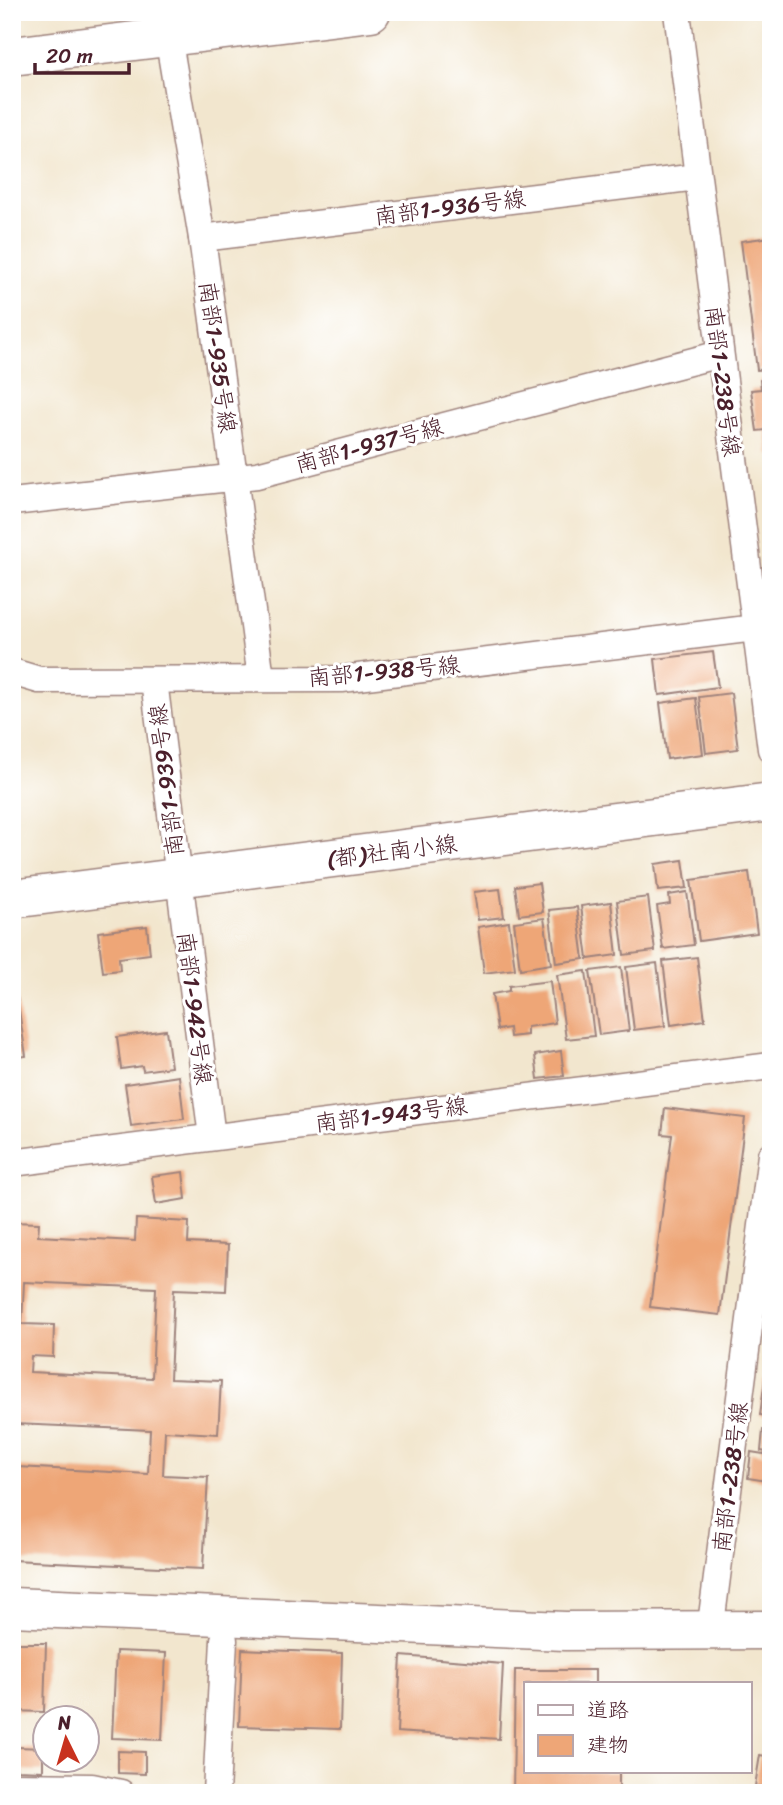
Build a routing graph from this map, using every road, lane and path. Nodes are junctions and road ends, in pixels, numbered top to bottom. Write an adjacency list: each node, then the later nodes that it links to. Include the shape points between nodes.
1 (371, 12): 3 (street)
2 (677, 12): 5 (street, 南部1-238号線)
3 (167, 25): 4 (street); 6 (street, 南部1-935号線)
4 (12, 56)
5 (697, 177): 6 (street, 南部1-936号線); 7 (street, 南部1-238号線)
6 (202, 238): 8 (street, 南部1-935号線)
7 (720, 354): 8 (street, 南部1-937号線); 10 (street, 南部1-238号線)
8 (234, 479): 9 (street, 南部1-937号線); 12 (street, 南部1-935号線)
9 (12, 502)
10 (755, 628): 12 (street, 南部1-938号線, via 342,679); 14 (street, 南部1-238号線)
11 (12, 672): 13 (street, 南部1-938号線, via 40,680)
12 (261, 678): 13 (street, 南部1-938号線)
13 (154, 681): 16 (street, 南部1-939号線)
14 (771, 749)
15 (771, 802): 16 (street, (都)社南小線)
16 (178, 878): 17 (street, (都)社南小線); 19 (street, 南部1-942号線)
17 (12, 899)
18 (771, 1066): 19 (street, 南部1-943号線)
19 (212, 1137): 21 (street, 南部1-943号線)
20 (771, 1155): 22 (street, 南部1-238号線)
21 (12, 1163)
22 (769, 1189): 23 (street, 南部1-238号線)
23 (759, 1352): 26 (street, 南部1-238号線)
24 (12, 1607): 26 (street, via 565,1631)
25 (771, 1630): 26 (street)
26 (710, 1632)
27 (224, 1640): 30 (street)
28 (12, 1786): 29 (street, via 92,1787)
29 (121, 1793)
30 (216, 1793)

